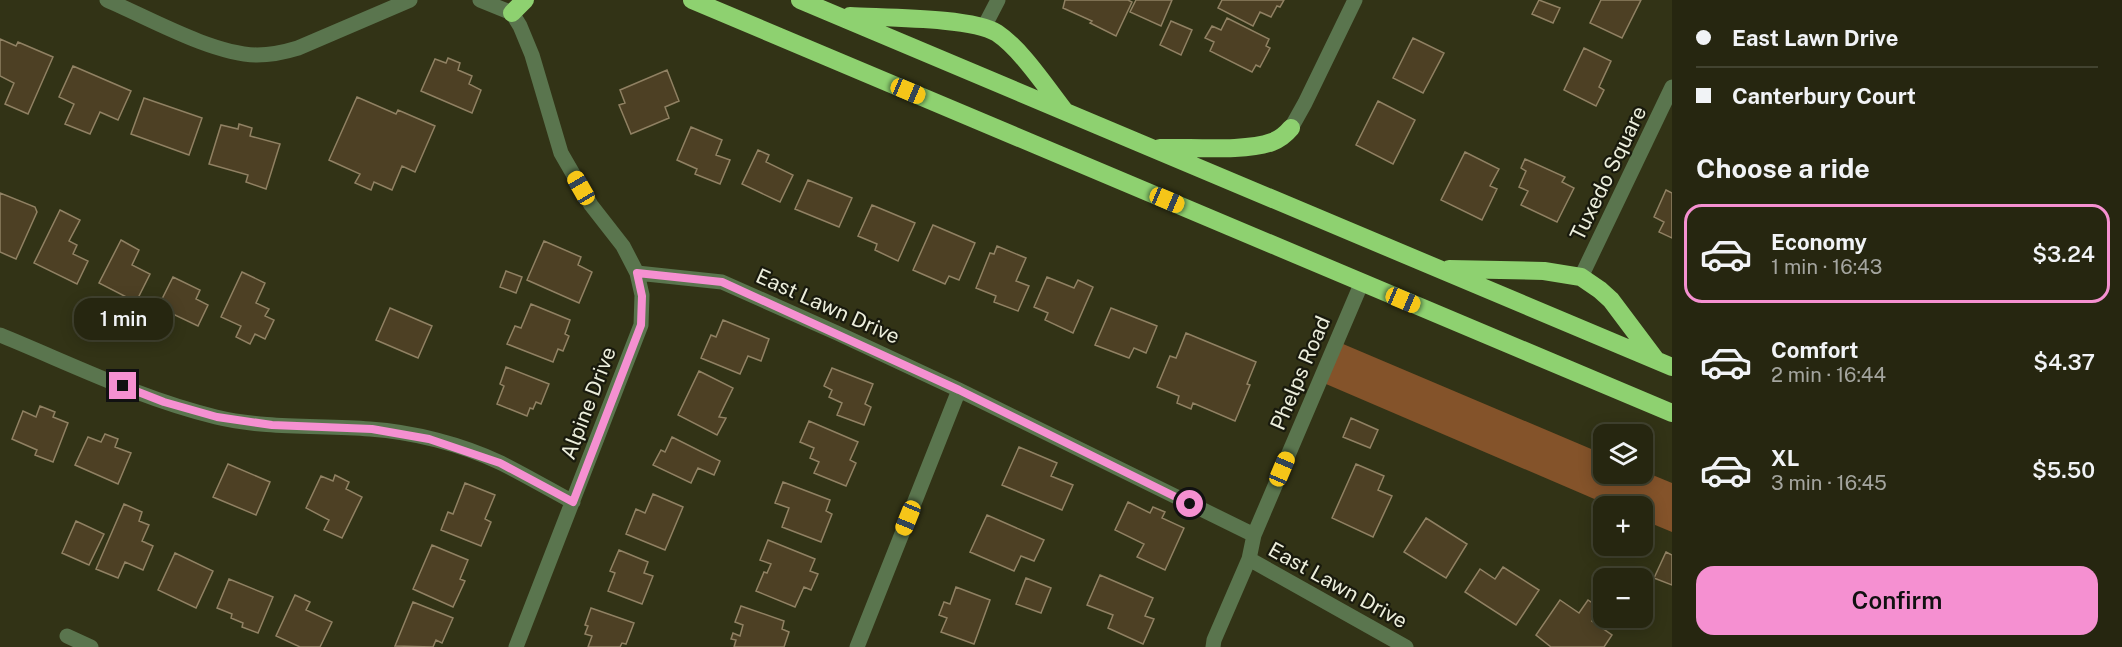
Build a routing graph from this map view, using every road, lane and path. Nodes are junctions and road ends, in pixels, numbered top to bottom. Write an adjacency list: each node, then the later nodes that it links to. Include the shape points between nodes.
1 (107, 0): 2 (street, via 206,44 257,55 298,48)
2 (410, 0)
3 (480, 0): 8 (street)
4 (692, 0): 18 (highway)
5 (800, 0): 9 (highway)
6 (998, 0): 10 (street)
7 (1354, 0): 13 (street)
8 (519, 7): 16 (street, via 520,26 561,153 591,205 624,246)
9 (836, 15): 10 (highway); 12 (highway)
10 (984, 27): 12 (highway, via 1015,50)
11 (1672, 87): 17 (street, Tuxedo Square)
12 (1066, 111): 14 (highway)
13 (1291, 128): 14 (highway, via 1273,142 1248,146)
14 (1153, 148): 15 (highway)
15 (1437, 269): 17 (highway, via 1544,271); 20 (highway)
16 (637, 273): 21 (street, East Lawn Drive, via 722,282); 23 (street, Alpine Drive, via 642,296 641,325)
17 (1581, 277): 20 (highway, via 1611,300)
18 (1362, 282): 22 (highway); 24 (street, Phelps Road)
19 (0, 334): 23 (street, via 164,402 217,417 272,425 372,429 429,439 500,463)
20 (1665, 364)
21 (959, 390): 24 (street, East Lawn Drive); 29 (street)
22 (1672, 413)
23 (573, 502): 28 (street, Alpine Drive)
24 (1254, 535): 25 (street, Phelps Road)
25 (1249, 559): 30 (street, Phelps Road); 31 (street, East Lawn Drive)
26 (67, 636): 27 (street)
27 (91, 647)
28 (516, 647)
29 (857, 647)
30 (1213, 647)
31 (1406, 647)

